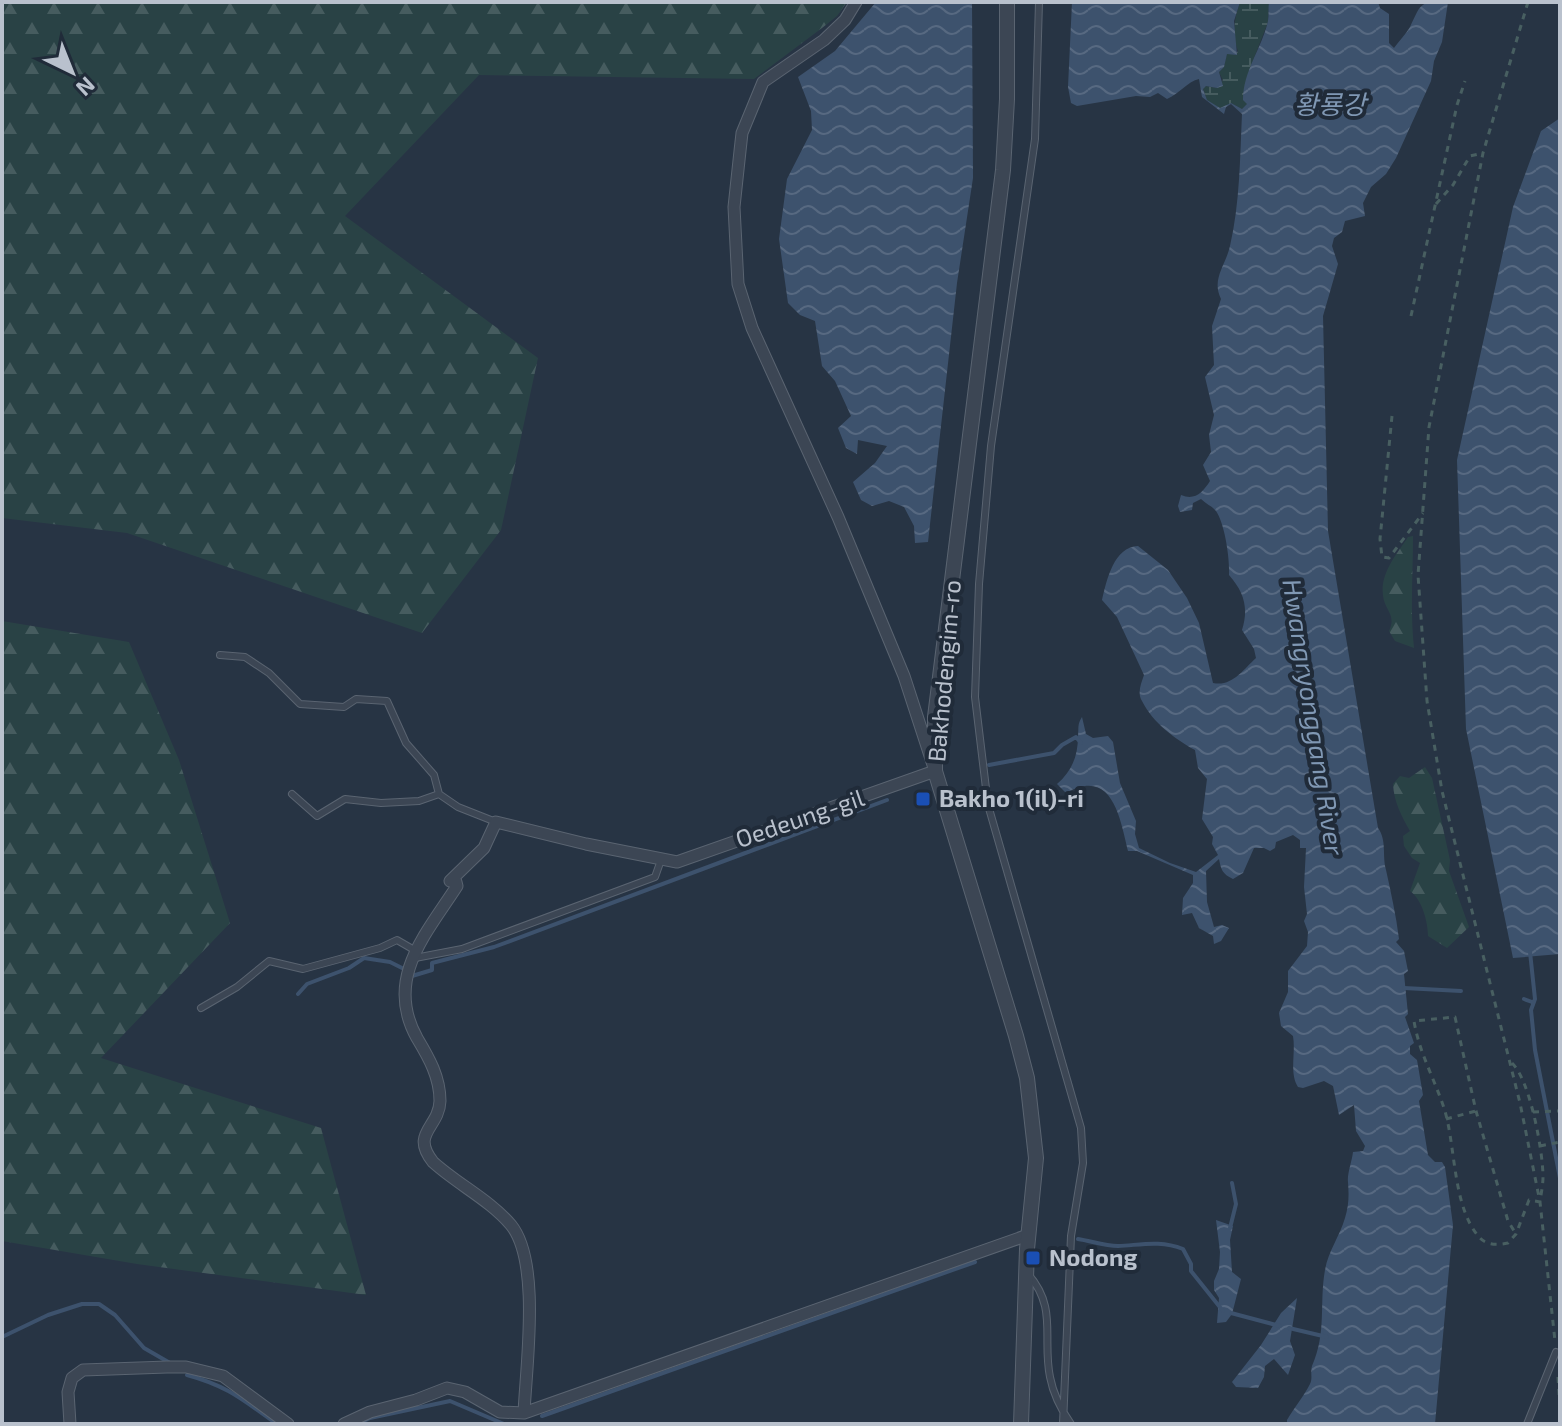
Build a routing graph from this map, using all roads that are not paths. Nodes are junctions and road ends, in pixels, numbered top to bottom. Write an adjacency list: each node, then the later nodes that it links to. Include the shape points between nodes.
1 (856, 2): 5 (street, via 824,40 763,82 741,142 734,207 738,284 752,328 898,662)
2 (1007, 2): 5 (street, Bakhodengim-ro, via 1003,170 935,717)
3 (1039, 2): 16 (lane, via 1035,139 991,446 975,697 988,805 1081,1128 1083,1163 1071,1236)
4 (220, 655): 7 (lane, via 245,657 300,704 344,707 356,699 387,701 406,743 434,775)
5 (935, 771): 9 (street, Oedeung-gil, via 677,862); 12 (street, Bakhodengim-ro, via 1027,1078 1036,1158)
6 (292, 794): 7 (lane, via 317,816 345,799 419,801)
7 (439, 794): 8 (lane)
8 (496, 822): 9 (street, Oedeung-gil); 10 (street, via 484,848 450,881 457,886)
9 (661, 860): 10 (lane, via 655,877 462,949)
10 (415, 955): 11 (lane, via 397,940 303,969 269,961); 15 (street, via 404,1003 430,1058 440,1104 426,1131 426,1153 508,1222 524,1248)
11 (201, 1008)
12 (1028, 1235): 13 (street, Bakhodengim-ro); 15 (street)
13 (1028, 1274): 16 (lane, via 1040,1288 1048,1315 1050,1378); 20 (street, Bakhodengim-ro)
14 (1556, 1352): 23 (lane)
15 (524, 1413): 19 (street, via 500,1412 447,1388)
16 (1064, 1414): 21 (lane); 22 (lane)
17 (70, 1424): 18 (street, via 68,1392 72,1378 83,1370 176,1367 223,1376)
18 (288, 1424)
19 (344, 1424)
20 (1021, 1424)
21 (1063, 1424)
22 (1071, 1424)
23 (1527, 1424)

